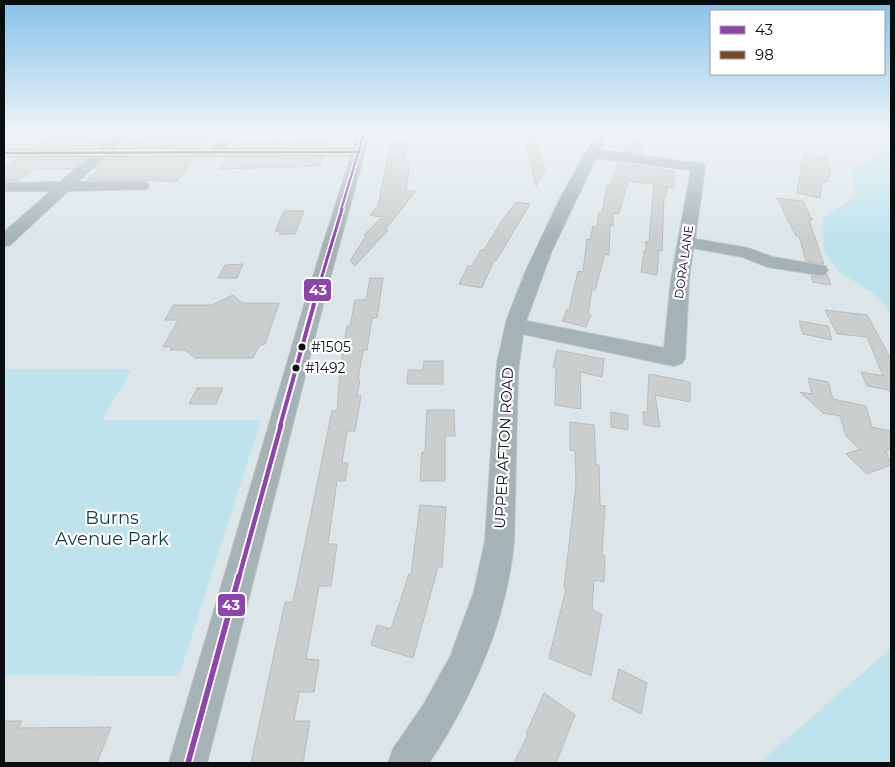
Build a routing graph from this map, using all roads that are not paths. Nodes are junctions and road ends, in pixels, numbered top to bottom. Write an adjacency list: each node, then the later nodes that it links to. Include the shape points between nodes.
1 (85, 169): 5 (street)
2 (353, 169): 12 (street)
3 (584, 169): 11 (street, UPPER AFTON ROAD, via 553,229)
4 (698, 169): 9 (street, DORA LANE)
5 (65, 186): 6 (street); 7 (street); 8 (street)
6 (142, 186)
7 (4, 187)
8 (4, 241)
9 (686, 242): 10 (street, via 748,252 768,262); 11 (street, DORA LANE, via 674,358)
10 (819, 270)
11 (515, 326): 13 (street, UPPER AFTON ROAD, via 508,366 496,565 470,652 449,696)
12 (188, 763)
13 (407, 763)

